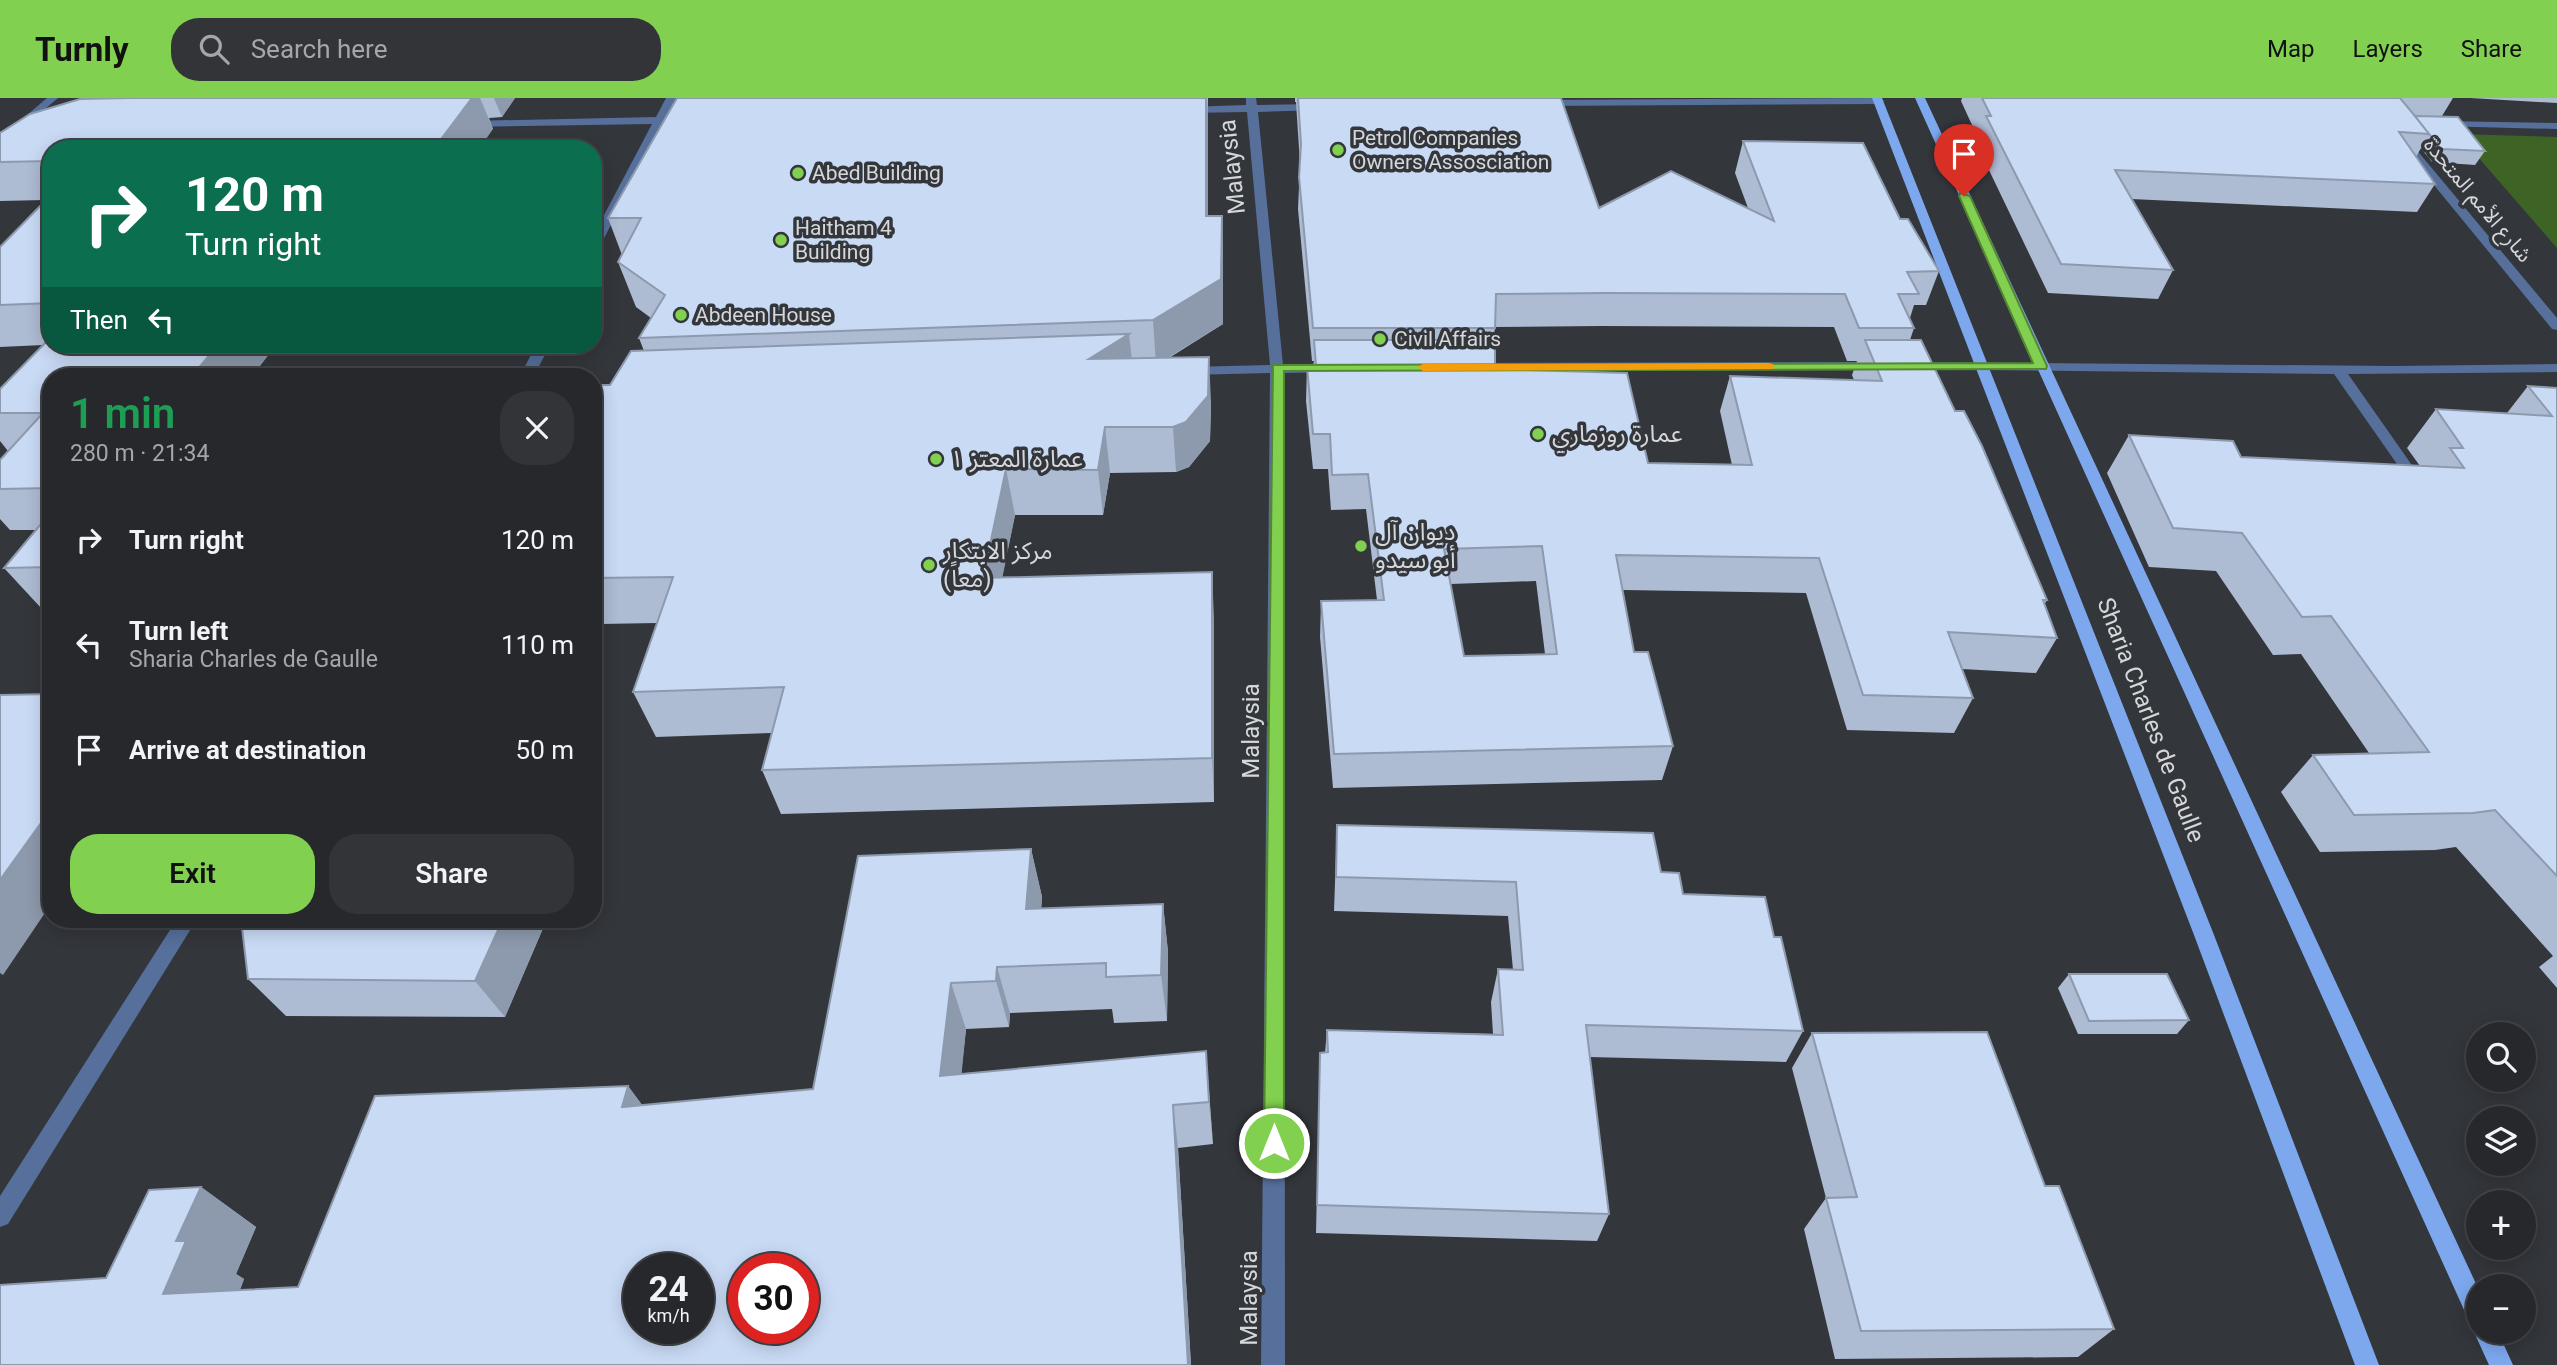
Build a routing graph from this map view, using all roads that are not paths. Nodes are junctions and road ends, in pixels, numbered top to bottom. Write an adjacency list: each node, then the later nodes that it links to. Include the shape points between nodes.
1 (53, 98): 17 (street)
2 (671, 98): 10 (street)
3 (1920, 98): 22 (main road, Sharia Charles de Gaulle)
4 (1878, 100): 6 (street); 21 (main road, Sharia Charles de Gaulle)
5 (1250, 103): 7 (street); 8 (street); 24 (street, Malaysia)
6 (1533, 103)
7 (1331, 107)
8 (1168, 110)
9 (701, 120): 10 (street)
10 (660, 121): 13 (street); 19 (street)
11 (2389, 124): 20 (street, شارع الأمم المتحدة)
12 (2428, 124): 14 (street)
13 (453, 125)
14 (2557, 126)
15 (27, 132): 17 (street)
16 (0, 133): 17 (street)
17 (13, 133): 18 (street)
18 (0, 144)
19 (602, 231)
20 (2557, 326)
21 (1982, 366): 22 (street); 23 (street); 35 (main road, Sharia Charles de Gaulle)
22 (2041, 366): 26 (street); 32 (main road, Sharia Charles de Gaulle)
23 (1457, 367)
24 (1277, 368): 25 (street); 28 (street); 34 (street, Malaysia)
25 (1346, 368)
26 (2337, 368): 27 (street); 29 (street)
27 (2557, 368)
28 (1180, 371)
29 (2416, 481)
30 (181, 928): 31 (street)
31 (0, 1216)
32 (2466, 1289)
33 (2491, 1344): 36 (main road)
34 (1273, 1365)
35 (2367, 1365)
36 (2501, 1365)

